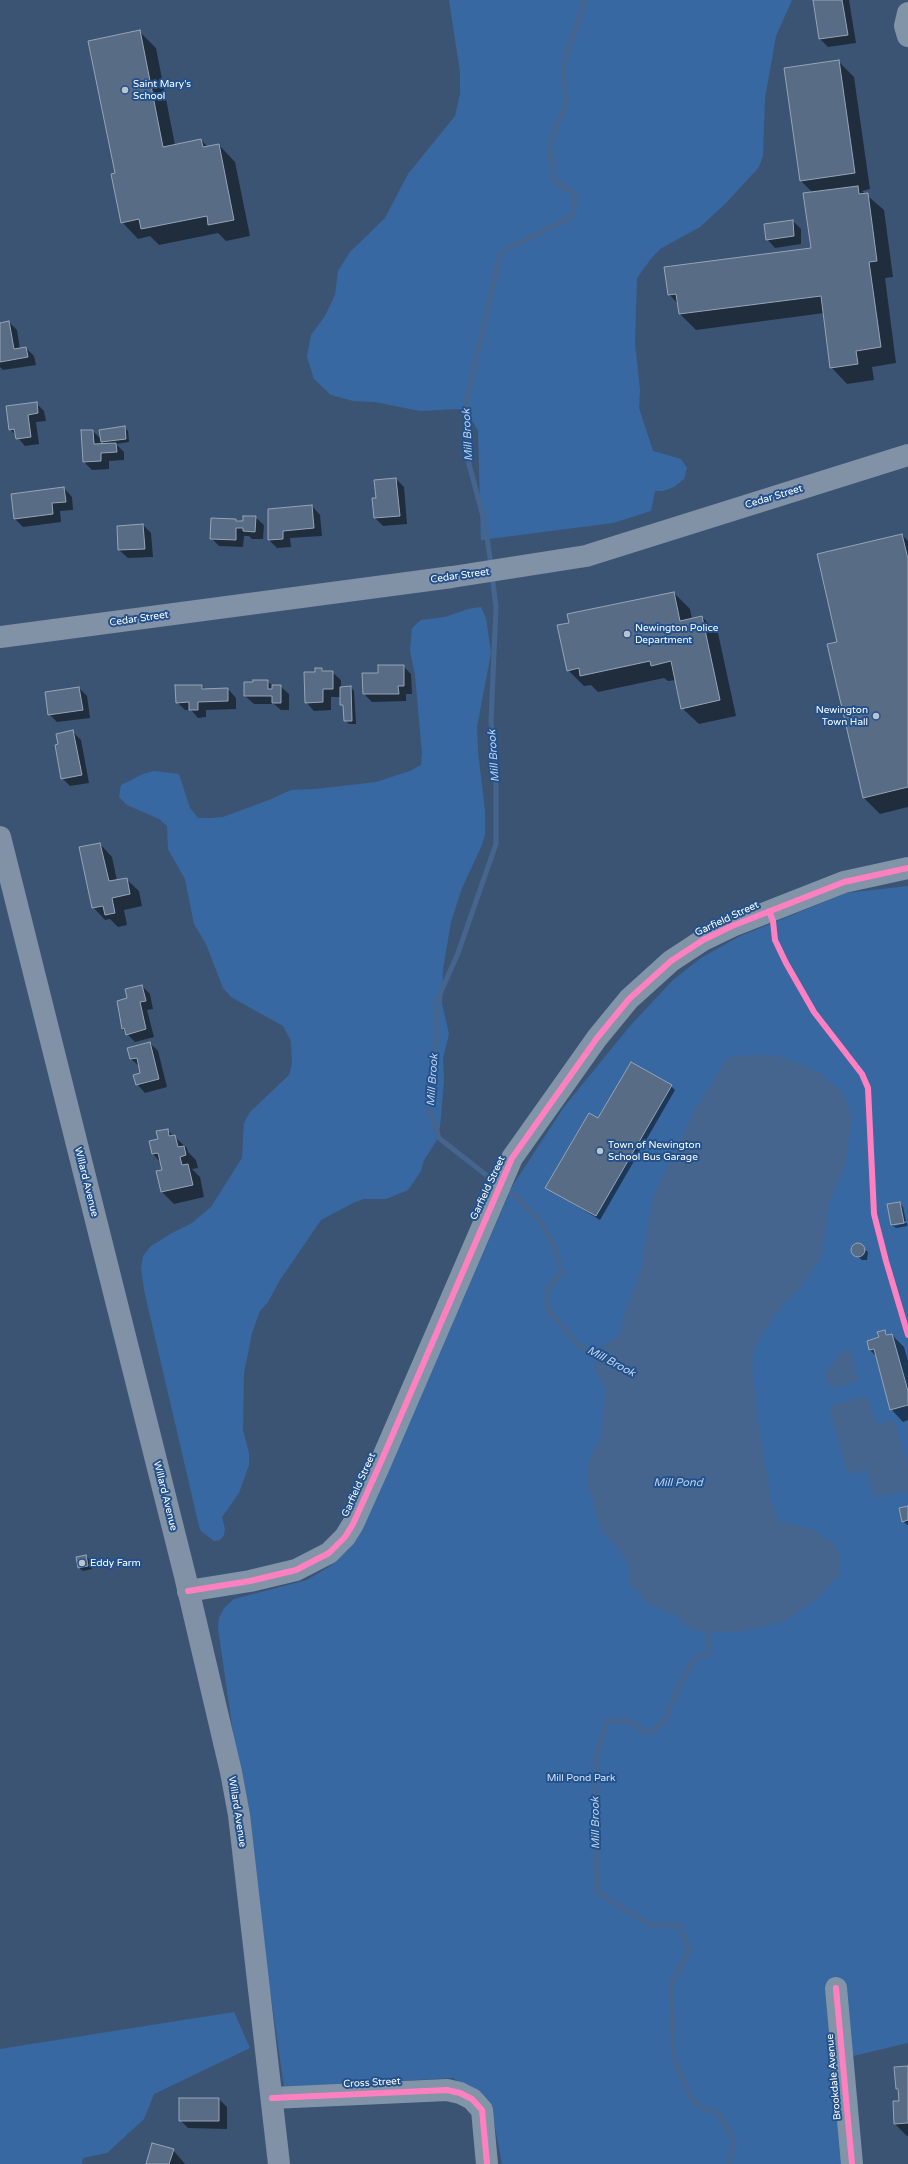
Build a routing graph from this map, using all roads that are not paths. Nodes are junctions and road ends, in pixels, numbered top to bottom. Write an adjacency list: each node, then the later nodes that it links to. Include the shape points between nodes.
1 (908, 13): 2 (street, via 905,26)
2 (908, 36)
3 (908, 455): 4 (main road, Cedar Street, via 586,556 454,577)
4 (0, 637)
5 (0, 838): 7 (main road, Willard Avenue)
6 (908, 868): 7 (street, Garfield Street, via 844,882 703,940 670,961 629,999 600,1033 512,1158 380,1464 345,1537 329,1553 308,1566 265,1578)
7 (188, 1591): 9 (main road, Willard Avenue, via 239,1815)
8 (836, 1988): 12 (street, Brookdale Avenue)
9 (272, 2098): 10 (main road, Willard Avenue); 11 (street, Cross Street, via 447,2090 472,2099 482,2110)
10 (279, 2164)
11 (487, 2164)
12 (852, 2164)

